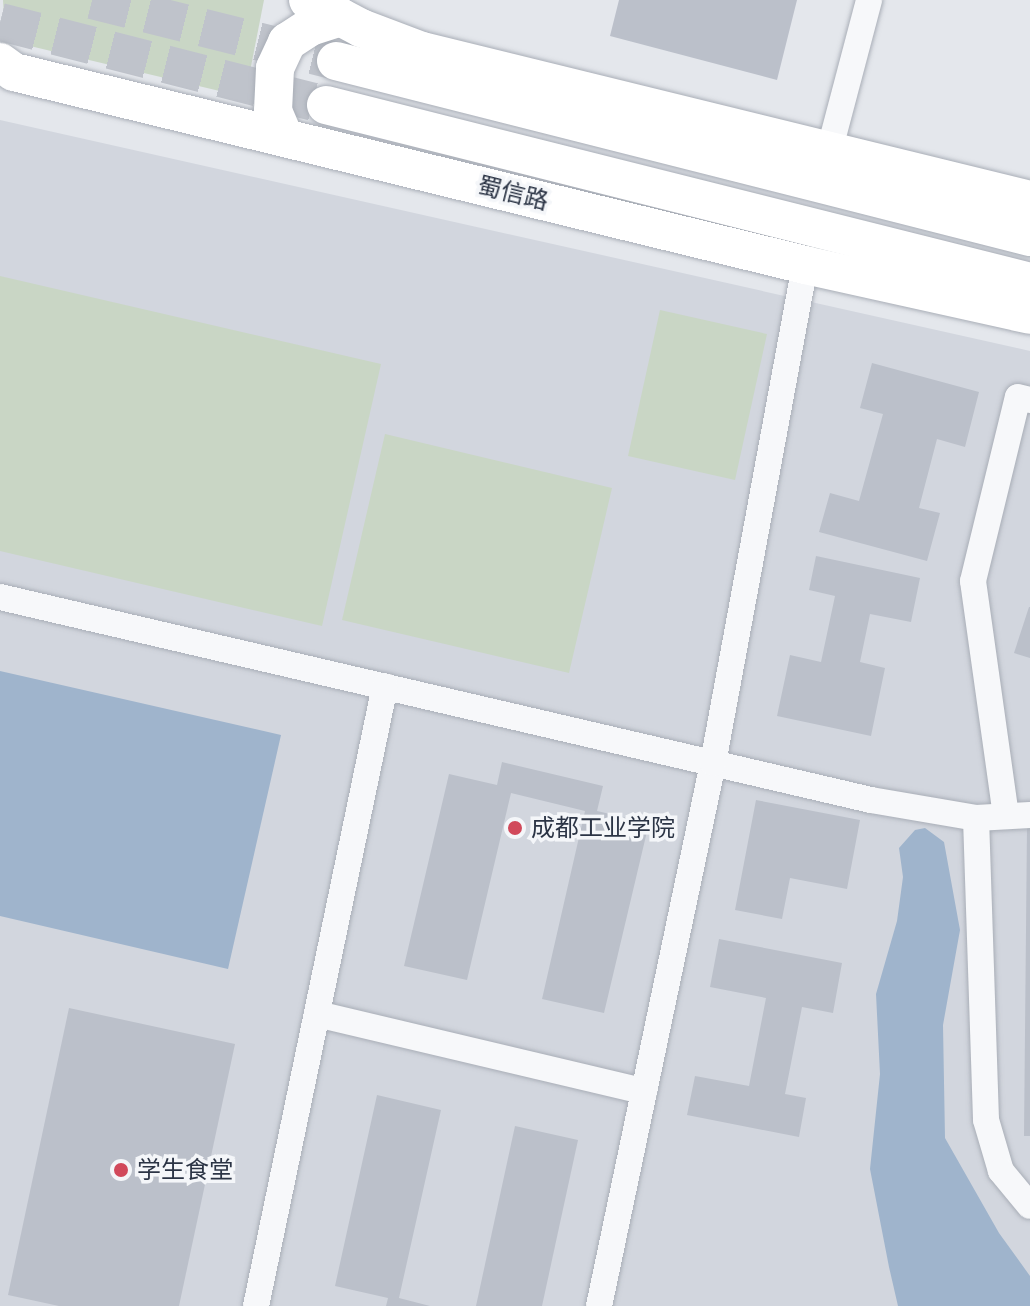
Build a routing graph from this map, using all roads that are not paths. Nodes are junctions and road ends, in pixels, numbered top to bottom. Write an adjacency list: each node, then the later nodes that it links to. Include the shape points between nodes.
1 (869, 0): 7 (street)
2 (324, 8): 6 (main road, via 310,27 287,42 275,68 273,111); 7 (main road, via 422,51)
3 (336, 61): 9 (main road)
4 (0, 62): 6 (main road, 蜀信路, via 14,72)
5 (326, 105): 11 (main road)
6 (284, 137): 10 (main road, 蜀信路)
7 (830, 148): 8 (main road)
8 (1030, 200)
9 (1030, 237)
10 (805, 265): 12 (main road, 蜀信路); 16 (street)
11 (1030, 282)
12 (1030, 315)
13 (1030, 400): 17 (street, via 1018,397 973,581)
14 (0, 597): 15 (street)
15 (385, 686): 16 (street); 19 (street)
16 (713, 763): 18 (street); 20 (street)
17 (1018, 816): 18 (street)
18 (976, 818): 21 (street, via 986,1120 1001,1171)
19 (317, 1014): 20 (street); 22 (street)
20 (644, 1091): 23 (street)
21 (1030, 1206)
22 (256, 1306)
23 (599, 1306)

